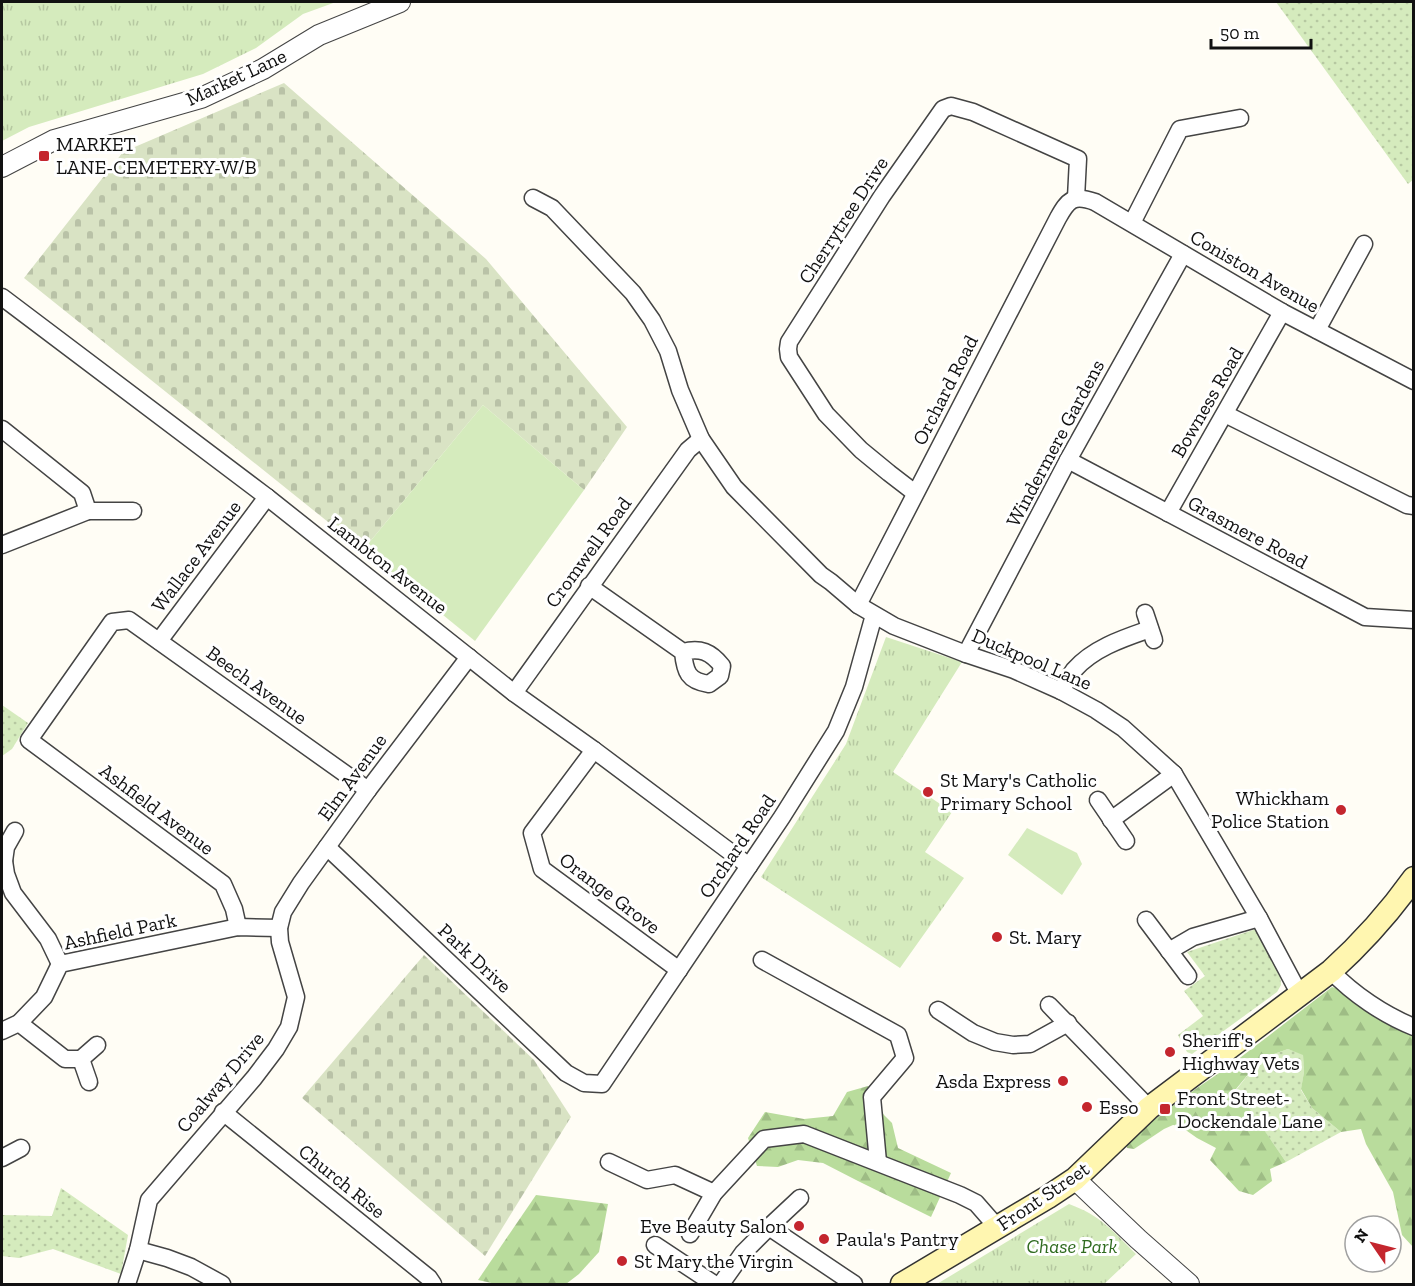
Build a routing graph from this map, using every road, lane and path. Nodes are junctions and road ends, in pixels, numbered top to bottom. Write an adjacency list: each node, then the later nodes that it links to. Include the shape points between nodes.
1 (400, 2): 3 (street, Market Lane, via 319,35 263,69 201,98 54,140)
2 (1240, 118): 6 (street, via 1180,129)
3 (2, 166)
4 (533, 198): 15 (street, Duckpool Lane, via 552,208 576,232 633,293 652,320)
5 (1076, 198): 6 (street, Coniston Avenue, via 1095,202); 17 (street, Orchard Road, via 1070,200 1058,218); 17 (street, Cherrytree Drive, via 1078,159 973,112 951,106 943,109 789,342 789,357 826,414 861,450)
6 (1132, 223): 8 (street, Coniston Avenue)
7 (1364, 244): 11 (street)
8 (1183, 254): 10 (street, Coniston Avenue); 16 (street, Windermere Gardens)
9 (2, 298): 18 (street, Lambton Avenue)
10 (1282, 312): 11 (street, Coniston Avenue); 13 (street, Bowness Road)
11 (1317, 330): 12 (street, Coniston Avenue)
12 (1413, 381)
13 (1225, 414): 19 (street); 22 (street, Bowness Road)
14 (2, 429): 20 (street, via 82,493)
15 (701, 439): 24 (street, Cromwell Road, via 688,450); 25 (street, Duckpool Lane, via 734,487 821,575)
16 (1068, 460): 22 (street, Grasmere Road); 31 (street, Windermere Gardens)
17 (915, 493): 25 (street, Orchard Road)
18 (267, 497): 29 (street, Wallace Avenue); 32 (street, Lambton Avenue)
19 (1413, 506)
20 (88, 511): 21 (street); 23 (street)
21 (133, 511)
22 (1168, 513): 27 (street, Grasmere Road, via 1365,617)
23 (2, 545)
24 (589, 586): 30 (street); 34 (street, Cromwell Road)
25 (858, 605): 26 (street, Duckpool Lane)
26 (874, 615): 31 (street, Duckpool Lane); 45 (street, Orchard Road, via 854,687 836,730)
27 (1413, 620)
28 (1150, 628): 33 (street, via 1095,652 1075,669)
29 (159, 641): 35 (street, Beech Avenue, via 129,620 112,622); 38 (street, Beech Avenue)
30 (683, 652)
31 (966, 654): 33 (street, Duckpool Lane)
32 (469, 657): 34 (street, Lambton Avenue); 38 (street, Elm Avenue)
33 (1061, 691): 37 (street, Duckpool Lane, via 1123,729)
34 (514, 693): 36 (street, Lambton Avenue)
35 (29, 740): 49 (street, Ashfield Avenue, via 223,884)
36 (594, 750): 45 (street, Lambton Avenue); 54 (street, Orange Grove, via 532,833 542,869)
37 (1174, 774): 40 (street); 47 (street, Duckpool Lane)
38 (368, 790): 43 (street, Elm Avenue)
39 (1098, 800): 40 (street)
40 (1111, 820): 42 (street)
41 (15, 831): 44 (street)
42 (1126, 841)
43 (327, 846): 50 (street, Elm Avenue, via 283,912); 67 (street, Park Drive, via 566,1073 584,1083)
44 (3, 861): 53 (street, via 13,893 48,939)
45 (749, 866): 54 (street, Orchard Road)
46 (1413, 878): 55 (main road, Front Street, via 1384,919)
47 (1259, 918): 51 (street, via 1193,937); 57 (street, Duckpool Lane)
48 (1146, 920): 51 (street)
49 (238, 927): 50 (street, Ashfield Park); 53 (street, Ashfield Park)
50 (279, 928): 69 (street, Coalway Drive, via 296,997 289,1027 254,1078)
51 (1169, 951): 56 (street)
52 (762, 960): 73 (street, via 898,1035 905,1058 872,1097)
53 (60, 964): 60 (street, Ashfield Park, via 44,998)
54 (679, 970): 67 (street, Orchard Road)
55 (1330, 971): 57 (main road, Front Street); 62 (street, via 1365,1001)
56 (1188, 976)
57 (1300, 995): 68 (main road, Front Street)
58 (1049, 1005): 61 (street)
59 (938, 1010): 61 (street, via 973,1033 1013,1045 1030,1044)
60 (19, 1023): 63 (street, Ashfield Park); 65 (street, via 65,1059)
61 (1068, 1023): 68 (street)
62 (1413, 1027)
63 (2, 1031)
64 (97, 1045): 65 (street)
65 (81, 1059): 66 (street)
66 (89, 1082)
67 (602, 1084)
68 (1149, 1108): 74 (main road, Front Street)
69 (223, 1112): 81 (street, Coalway Drive, via 149,1200); 84 (street, Church Rise)
70 (21, 1148): 71 (street)
71 (2, 1158)
72 (609, 1162): 75 (street, via 647,1180 675,1174)
73 (878, 1162): 75 (street, via 804,1134 764,1139); 78 (street, via 976,1203)
74 (1075, 1179): 78 (main road, Front Street); 89 (street)
75 (714, 1193): 79 (street)
76 (800, 1198): 77 (street)
77 (769, 1227): 86 (street, via 743,1253); 87 (street)
78 (997, 1227): 88 (main road, Front Street)
79 (690, 1234)
80 (655, 1245): 85 (street)
81 (138, 1250): 82 (street, Coalway Drive); 83 (street, via 190,1267)
82 (127, 1284)
83 (222, 1284)
84 (433, 1284)
85 (714, 1284)
86 (721, 1284)
87 (854, 1284)
88 (902, 1284)
89 (1189, 1284)

